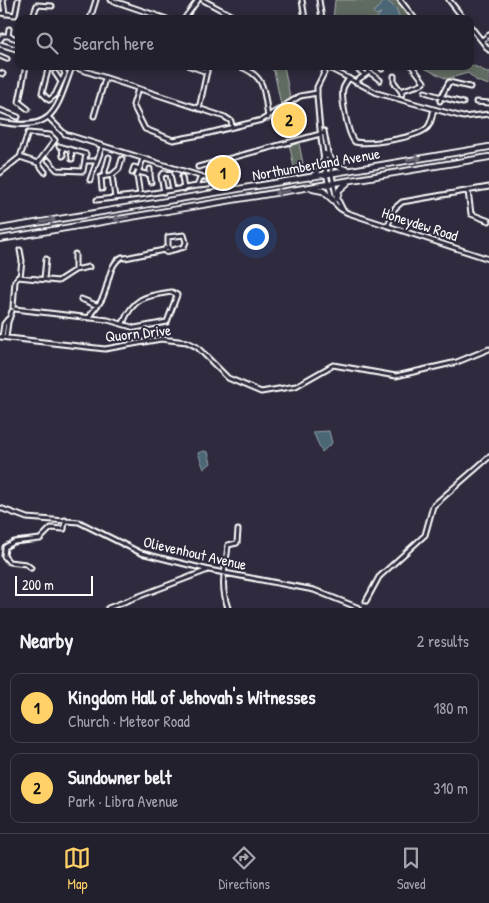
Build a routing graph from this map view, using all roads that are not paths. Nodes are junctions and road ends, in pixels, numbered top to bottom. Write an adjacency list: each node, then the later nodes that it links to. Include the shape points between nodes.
1 (3, 0): 14 (street)
2 (18, 0): 14 (street, via 16,15)
3 (96, 0): 16 (street)
4 (111, 0): 17 (street)
5 (198, 0): 18 (street)
6 (204, 0): 12 (street)
7 (302, 0): 21 (street)
8 (319, 0): 22 (street)
9 (400, 0): 23 (street)
10 (449, 0): 24 (street)
11 (52, 6): 15 (street, via 37,5)
12 (226, 12): 19 (street); 20 (street)
13 (0, 13): 14 (street)
14 (5, 14)
15 (33, 15)
16 (91, 15)
17 (155, 15)
18 (187, 15)
19 (225, 15)
20 (231, 15)
21 (304, 15)
22 (321, 15)
23 (412, 15)
24 (460, 15)
25 (9, 29): 28 (street)
26 (474, 31): 30 (street)
27 (489, 34): 30 (street)
28 (8, 36): 29 (street); 31 (street, via 3,36)
29 (15, 38)
30 (482, 40): 33 (street)
31 (0, 41): 32 (street)
32 (15, 48)
33 (489, 50)
34 (0, 56): 35 (street)
35 (7, 59)
36 (25, 70): 65 (street, via 19,102)
37 (48, 70): 55 (street, via 41,91 49,100)
38 (63, 70): 55 (street)
39 (71, 70): 72 (street, via 60,102)
40 (80, 70): 53 (street)
41 (201, 70): 47 (street)
42 (249, 70): 73 (street, via 261,82)
43 (325, 70): 60 (street)
44 (332, 70): 52 (street)
45 (359, 70): 50 (street)
46 (415, 70): 51 (street, via 424,82 402,93 393,81)
47 (207, 72): 66 (street)
48 (369, 72): 50 (street); 54 (street)
49 (55, 73): 55 (street)
50 (365, 74): 56 (street)
51 (394, 76)
52 (349, 78): 56 (street); 67 (street, via 343,88 343,98 349,135 354,142 382,141 424,130)
53 (104, 79): 58 (street); 70 (street)
54 (380, 80)
55 (62, 82)
56 (355, 82): 67 (street, via 378,93)
57 (470, 88): 61 (street, via 449,82)
58 (138, 89): 66 (street); 75 (street, via 133,105 148,132 175,140)
59 (424, 92): 61 (street)
60 (317, 93): 73 (street, via 300,96); 76 (street)
61 (440, 99): 63 (street)
62 (476, 102): 64 (street)
63 (463, 103)
64 (489, 103)
65 (28, 108)
66 (199, 109): 75 (street, via 229,119)
67 (434, 109): 69 (street, via 466,117)
68 (0, 110): 71 (street)
69 (489, 114)
70 (94, 116)
71 (18, 117)
72 (48, 117): 74 (street, via 26,125); 77 (street, via 64,134)
73 (268, 118): 75 (street)
74 (0, 122)
75 (232, 126)
76 (323, 133): 80 (street); 92 (street)
77 (102, 147): 87 (street); 90 (street)
78 (489, 147): 94 (main road, Northumberland Avenue, one-way to 78)
79 (71, 150): 81 (street, via 61,147); 85 (street); 89 (street, via 86,154)
80 (326, 154): 94 (main road, via 337,166); 102 (street); 105 (main road, via 322,167)
81 (63, 156)
82 (20, 157): 91 (street); 91 (street, via 27,133 52,136 54,142); 97 (street)
83 (109, 157): 99 (street)
84 (489, 157): 107 (main road, Northumberland Avenue)
85 (72, 159)
86 (122, 159): 100 (street, via 119,170)
87 (143, 159): 95 (street); 103 (street)
88 (48, 160): 89 (street, via 57,170 80,172)
89 (86, 161): 90 (street)
90 (97, 161): 106 (street)
91 (38, 163): 96 (street)
92 (198, 168)
93 (150, 169): 101 (street)
94 (350, 170): 102 (main road, Northumberland Avenue)
95 (138, 171): 98 (street, via 134,166); 101 (street); 120 (street)
96 (46, 172)
97 (1, 173)
98 (132, 173)
99 (104, 175): 100 (street); 115 (street, via 100,178)
100 (112, 175): 121 (street)
101 (150, 175): 108 (street)
102 (330, 175): 105 (main road, Northumberland Avenue); 110 (street)
103 (201, 176): 109 (street); 112 (street)
104 (182, 177): 116 (street)
105 (310, 179): 126 (main road, Northumberland Avenue, one-way to 105)
106 (90, 180)
107 (352, 180): 110 (main road, Northumberland Avenue); 123 (main road, via 340,188)
108 (151, 182)
109 (219, 182)
110 (332, 184): 114 (main road, Northumberland Avenue); 123 (street)
111 (208, 185): 112 (street)
112 (197, 186): 116 (street)
113 (489, 187): 118 (street)
114 (308, 188): 123 (main road, via 324,191); 127 (main road, Northumberland Avenue, one-way to 127)
115 (102, 189)
116 (184, 189): 117 (street)
117 (173, 190): 119 (street); 119 (street, via 170,174 164,173 161,176)
118 (468, 190): 124 (street, via 471,214); 125 (street, via 402,202 395,208)
119 (164, 192): 120 (street)
120 (140, 195): 121 (street)
121 (115, 198): 122 (street)
122 (97, 200)
123 (335, 200): 125 (street, Honeydew Road, via 344,211)
124 (489, 221)
125 (388, 225): 132 (street, Honeydew Road)
126 (0, 229)
127 (0, 239)
128 (168, 249): 128 (street, via 184,247 184,235 168,237); 138 (street, via 166,252 123,257 115,262 102,299)
129 (20, 250): 135 (street)
130 (75, 254): 134 (street)
131 (46, 259): 136 (street)
132 (489, 259)
133 (88, 267): 134 (street)
134 (75, 270): 136 (street, via 60,280)
135 (20, 277): 136 (street); 139 (street, via 15,281)
136 (44, 279)
137 (81, 299): 138 (street)
138 (96, 305): 140 (street)
139 (13, 309): 140 (street); 142 (street, via 4,324)
140 (89, 318): 141 (street)
141 (123, 323): 141 (street, via 137,328 167,322 177,295 172,292 144,296 126,315)
142 (3, 337): 143 (street, Quorn Drive, via 106,349 155,339 187,342 197,346 228,378 264,392 296,386 333,365 383,375 403,375 457,362)
143 (489, 349)
144 (489, 457): 151 (street, via 433,506 425,535 379,577)
145 (0, 508): 146 (street, Olievenhout Avenue, via 27,518)
146 (65, 520): 148 (street, via 64,529 51,528 40,539 14,542 5,547 4,553 9,562); 149 (street, Olievenhout Avenue, via 82,523 141,553)
147 (238, 530): 150 (street, via 237,543 228,545)
148 (30, 568)
149 (209, 570): 150 (street, Olievenhout Avenue); 152 (street)
150 (223, 572): 153 (street); 154 (street, Olievenhout Avenue, via 320,592)
151 (366, 601)
152 (108, 608)
153 (228, 608)
154 (359, 608)

